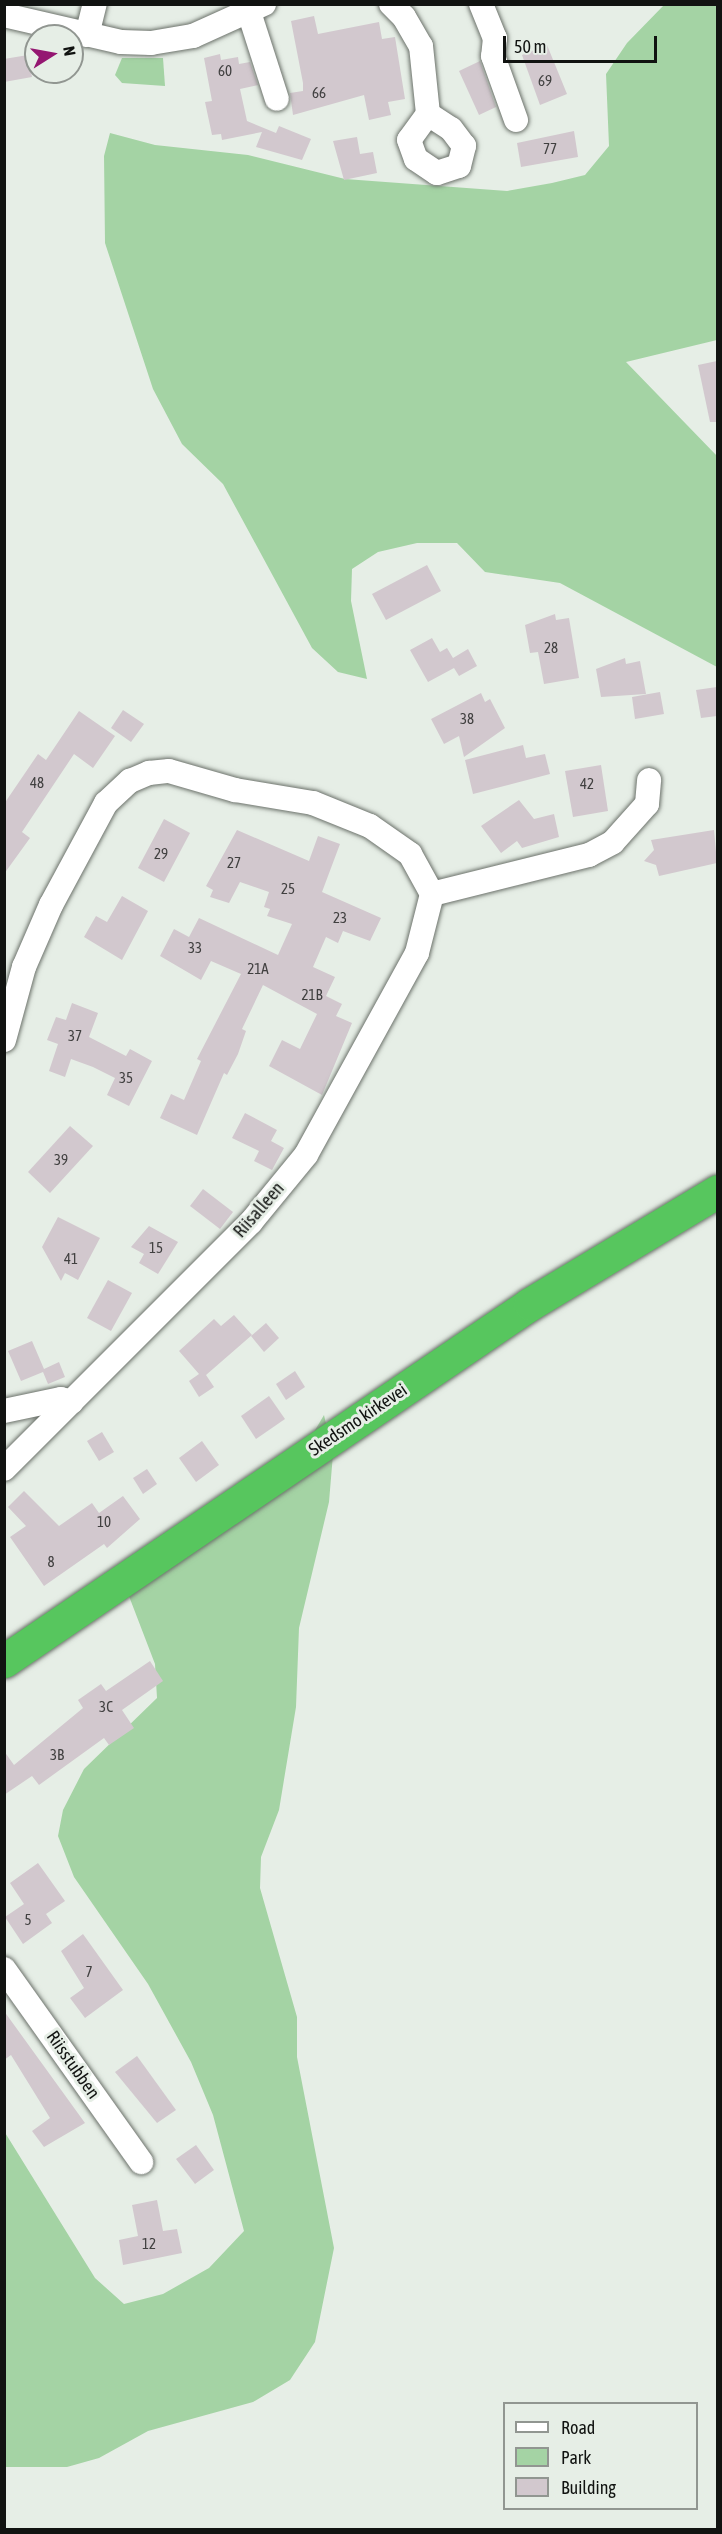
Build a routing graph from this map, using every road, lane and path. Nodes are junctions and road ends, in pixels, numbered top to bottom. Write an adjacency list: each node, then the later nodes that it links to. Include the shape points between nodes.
1 (94, 4): 6 (street)
2 (391, 4): 8 (street, via 421,46)
3 (481, 4): 9 (street, via 495,38 493,56)
4 (257, 8): 6 (street, via 193,36 151,43); 7 (street)
5 (4, 15): 6 (street)
6 (87, 35)
7 (277, 99)
8 (428, 114)
9 (516, 120)
10 (649, 780): 11 (street, via 647,804 613,842 589,855)
11 (432, 894): 12 (street, via 410,854 370,826 304,801 235,790 169,771 149,773 130,782 106,803 51,905 24,967); 14 (street, Riisalleen, via 417,953 306,1155 251,1222)
12 (4, 1040)
13 (717, 1191): 17 (highway, Skedsmo kirkevei, via 530,1304)
14 (72, 1402): 15 (street, via 61,1399); 16 (street, Riisalleen)
15 (4, 1411)
16 (4, 1469)
17 (4, 1661)
18 (4, 1969): 19 (street, Riisstubben)
19 (141, 2162)

